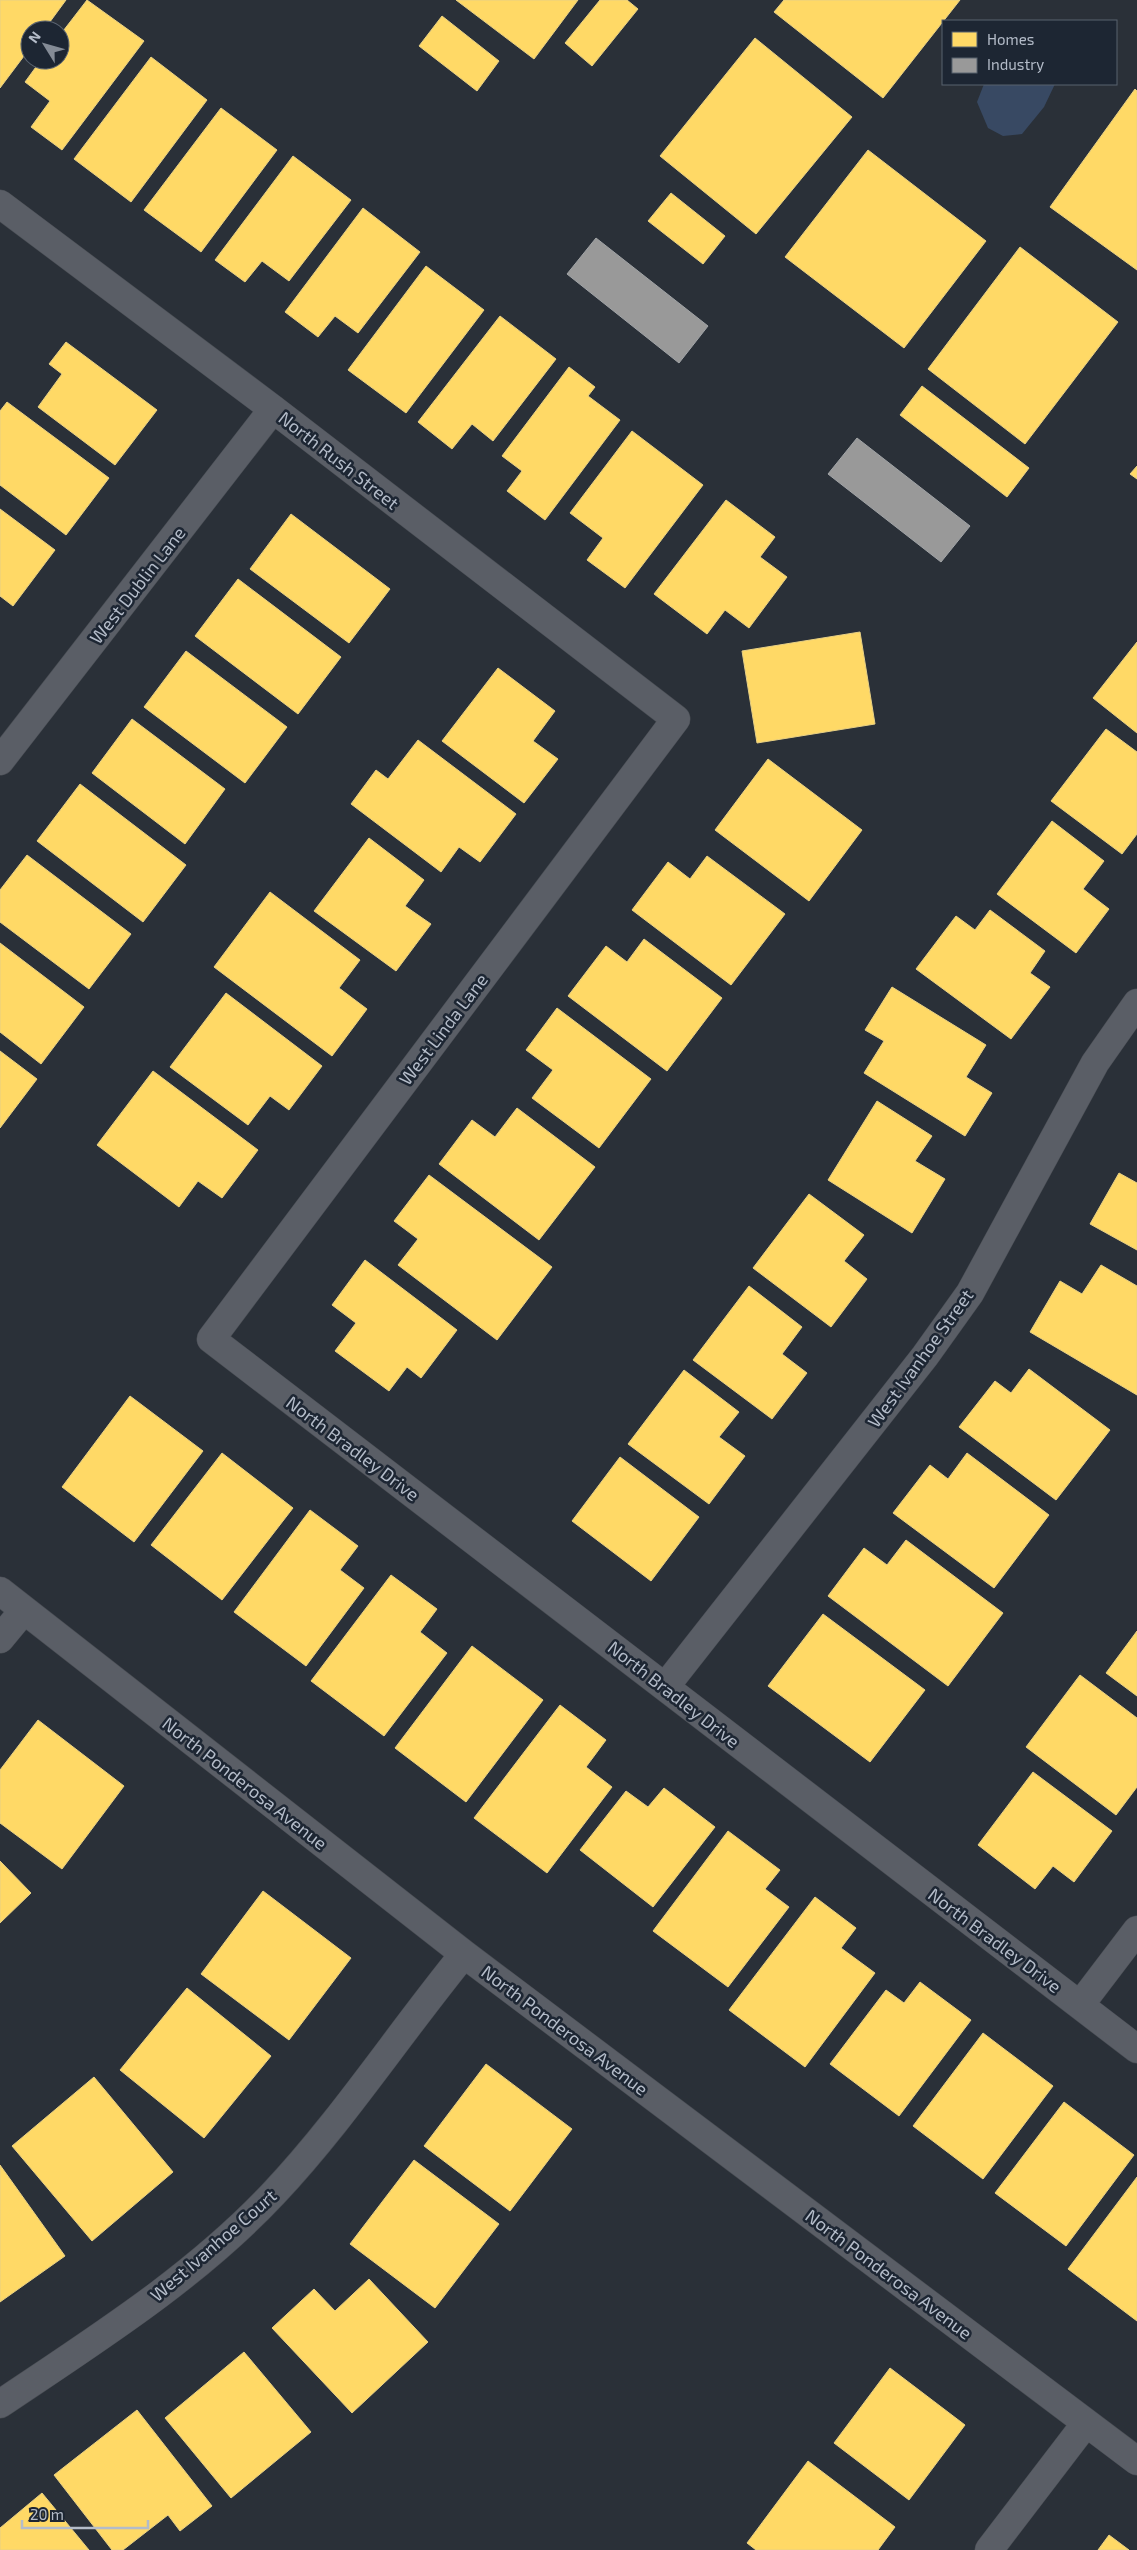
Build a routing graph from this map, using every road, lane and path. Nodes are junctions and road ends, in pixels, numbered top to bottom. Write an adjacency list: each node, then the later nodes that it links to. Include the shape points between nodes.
1 (0, 204): 2 (street, North Rush Street)
2 (273, 409): 3 (street, North Rush Street); 4 (street, West Dublin Lane)
3 (676, 719): 6 (street, West Linda Lane)
4 (0, 761)
5 (1137, 1003): 10 (street, West Ivanhoe Street, via 1095,1063 970,1293 925,1356)
6 (211, 1339): 10 (street, North Bradley Drive)
7 (0, 1591): 8 (street, North Ponderosa Avenue)
8 (24, 1610): 9 (street); 12 (street, North Ponderosa Avenue)
9 (0, 1640)
10 (665, 1687): 13 (street, North Bradley Drive)
11 (1137, 1930): 13 (street)
12 (464, 1954): 15 (street, West Ivanhoe Court, via 311,2150 272,2194 219,2245 132,2315); 16 (street, North Ponderosa Avenue)
13 (1080, 2005): 14 (street, North Bradley Drive)
14 (1137, 2049)
15 (0, 2404)
16 (1086, 2423): 17 (street, North Ponderosa Avenue); 18 (street)
17 (1137, 2461)
18 (989, 2550)

